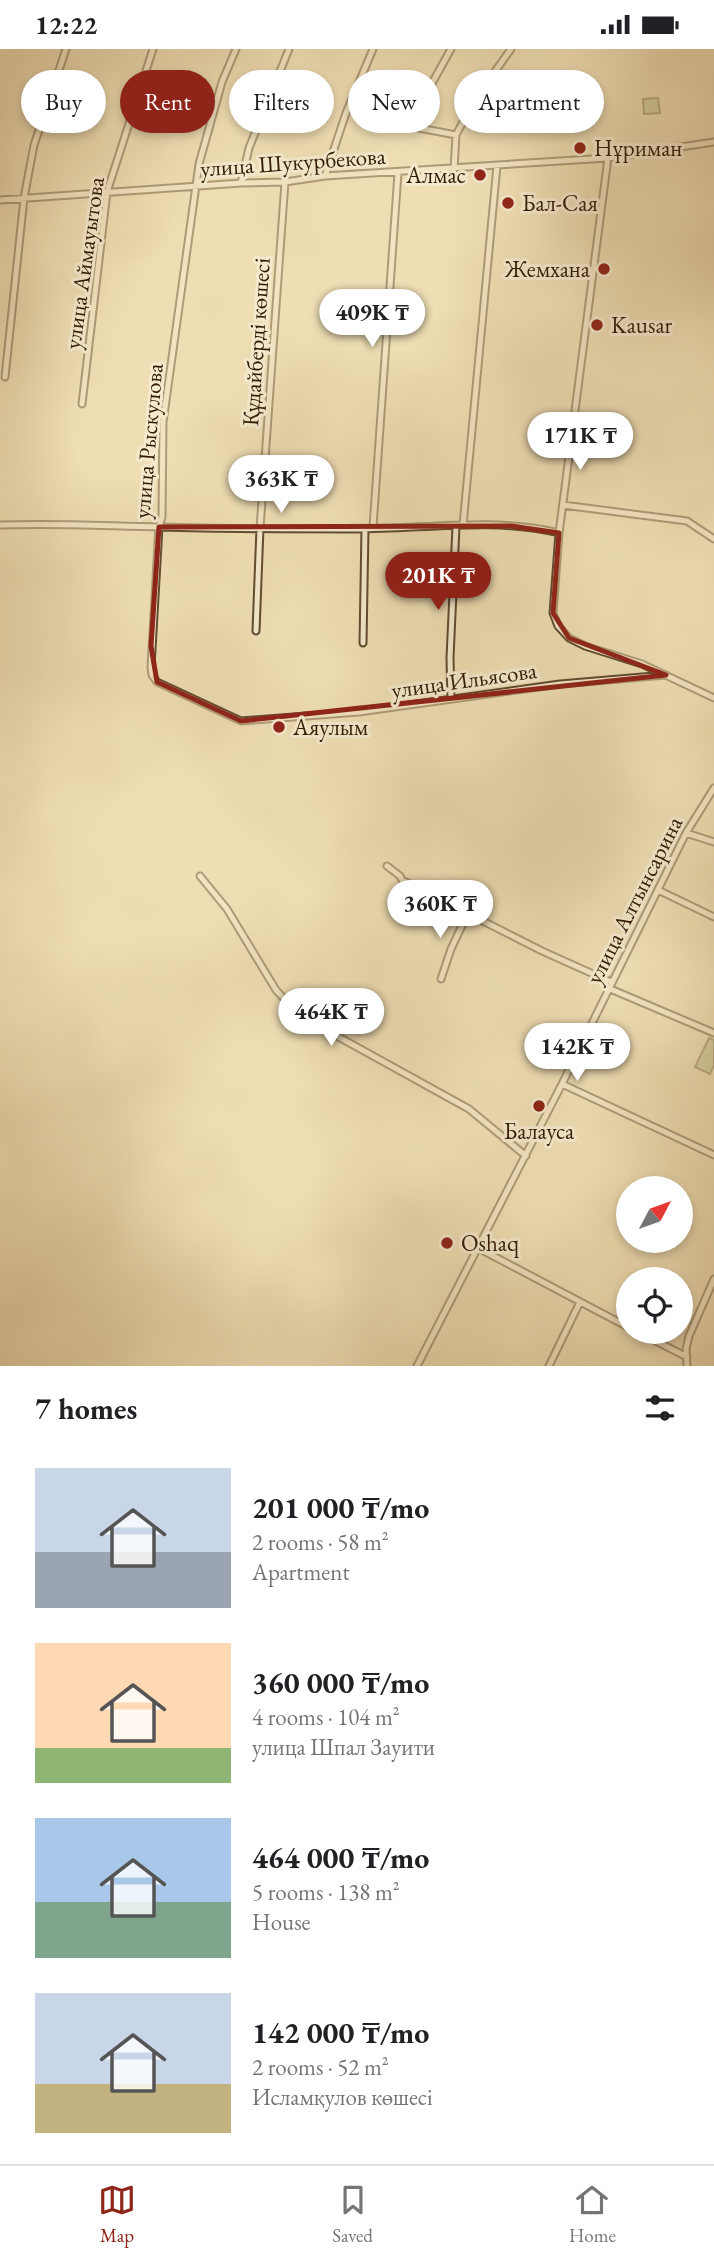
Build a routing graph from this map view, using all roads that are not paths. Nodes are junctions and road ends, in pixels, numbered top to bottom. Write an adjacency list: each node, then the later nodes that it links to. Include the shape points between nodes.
1 (66, 49): 19 (street, via 34,145)
2 (153, 49): 18 (street, улица Аймауытова)
3 (236, 49): 17 (street, улица Рыскулова, via 205,138)
4 (289, 49): 16 (street, via 249,148)
5 (373, 49): 14 (street)
6 (451, 49): 8 (street, via 431,86 419,128)
7 (511, 49): 8 (street)
8 (456, 135): 12 (street)
9 (714, 142): 10 (street, улица Шукурбекова)
10 (608, 158): 11 (street, улица Шукурбекова); 23 (street)
11 (496, 166): 12 (street, улица Шукурбекова); 25 (street)
12 (454, 169): 13 (street, улица Шукурбекова)
13 (398, 173): 14 (street, улица Шукурбекова); 28 (street)
14 (325, 176): 15 (street, улица Шукурбекова)
15 (285, 182): 16 (street, улица Шукурбекова); 29 (street, Құдайберді көшесі)
16 (241, 183): 17 (street, улица Шукурбекова)
17 (196, 187): 18 (street, улица Шукурбекова); 27 (street, улица Рыскулова, via 163,422)
18 (107, 193): 19 (street, улица Шукурбекова); 22 (street, улица Аймауытова)
19 (24, 198): 20 (street, улица Шукурбекова); 21 (street)
20 (0, 200)
21 (5, 377)
22 (82, 404)
23 (563, 505): 31 (street); 32 (street, via 687,521)
24 (0, 525): 27 (street)
25 (463, 525): 26 (street); 31 (street)
26 (456, 526): 28 (street); 37 (street)
27 (159, 527): 29 (street); 38 (street, улица Рыскулова, via 152,675 157,682 241,721)
28 (373, 527): 30 (street)
29 (260, 529): 30 (street); 33 (street, Құдайберді көшесі)
30 (365, 529): 34 (street)
31 (559, 534): 35 (street, via 553,613 558,626 585,646)
32 (714, 538)
33 (256, 631)
34 (363, 643)
35 (666, 675): 36 (street); 37 (street, улица Ильясова)
36 (714, 698)
37 (451, 699): 38 (street, улица Ильясова)
38 (267, 720)
39 (714, 788): 40 (street, улица Алтынсарина)
40 (705, 801): 41 (street); 42 (street, улица Алтынсарина)
41 (714, 803)
42 (685, 833): 43 (street); 46 (street, улица Алтынсарина)
43 (714, 842)
44 (387, 866): 47 (street, via 402,880)
45 (200, 876): 54 (street, via 228,909 276,991 293,1010 468,1109)
46 (658, 890): 48 (street); 50 (street, улица Алтынсарина)
47 (468, 913): 49 (street); 50 (street)
48 (714, 917)
49 (441, 979)
50 (610, 985): 51 (street); 52 (street, улица Алтынсарина)
51 (714, 1033)
52 (562, 1084): 53 (street); 54 (street, улица Алтынсарина)
53 (714, 1155)
54 (526, 1156): 55 (street, улица Алтынсарина)
55 (478, 1248): 57 (street); 61 (street, улица Алтынсарина)
56 (714, 1279): 60 (street, via 689,1336)
57 (580, 1302): 58 (street); 62 (street)
58 (616, 1321)
59 (662, 1344): 60 (street)
60 (687, 1357): 63 (street)
61 (417, 1366)
62 (549, 1366)
63 (687, 1366)

